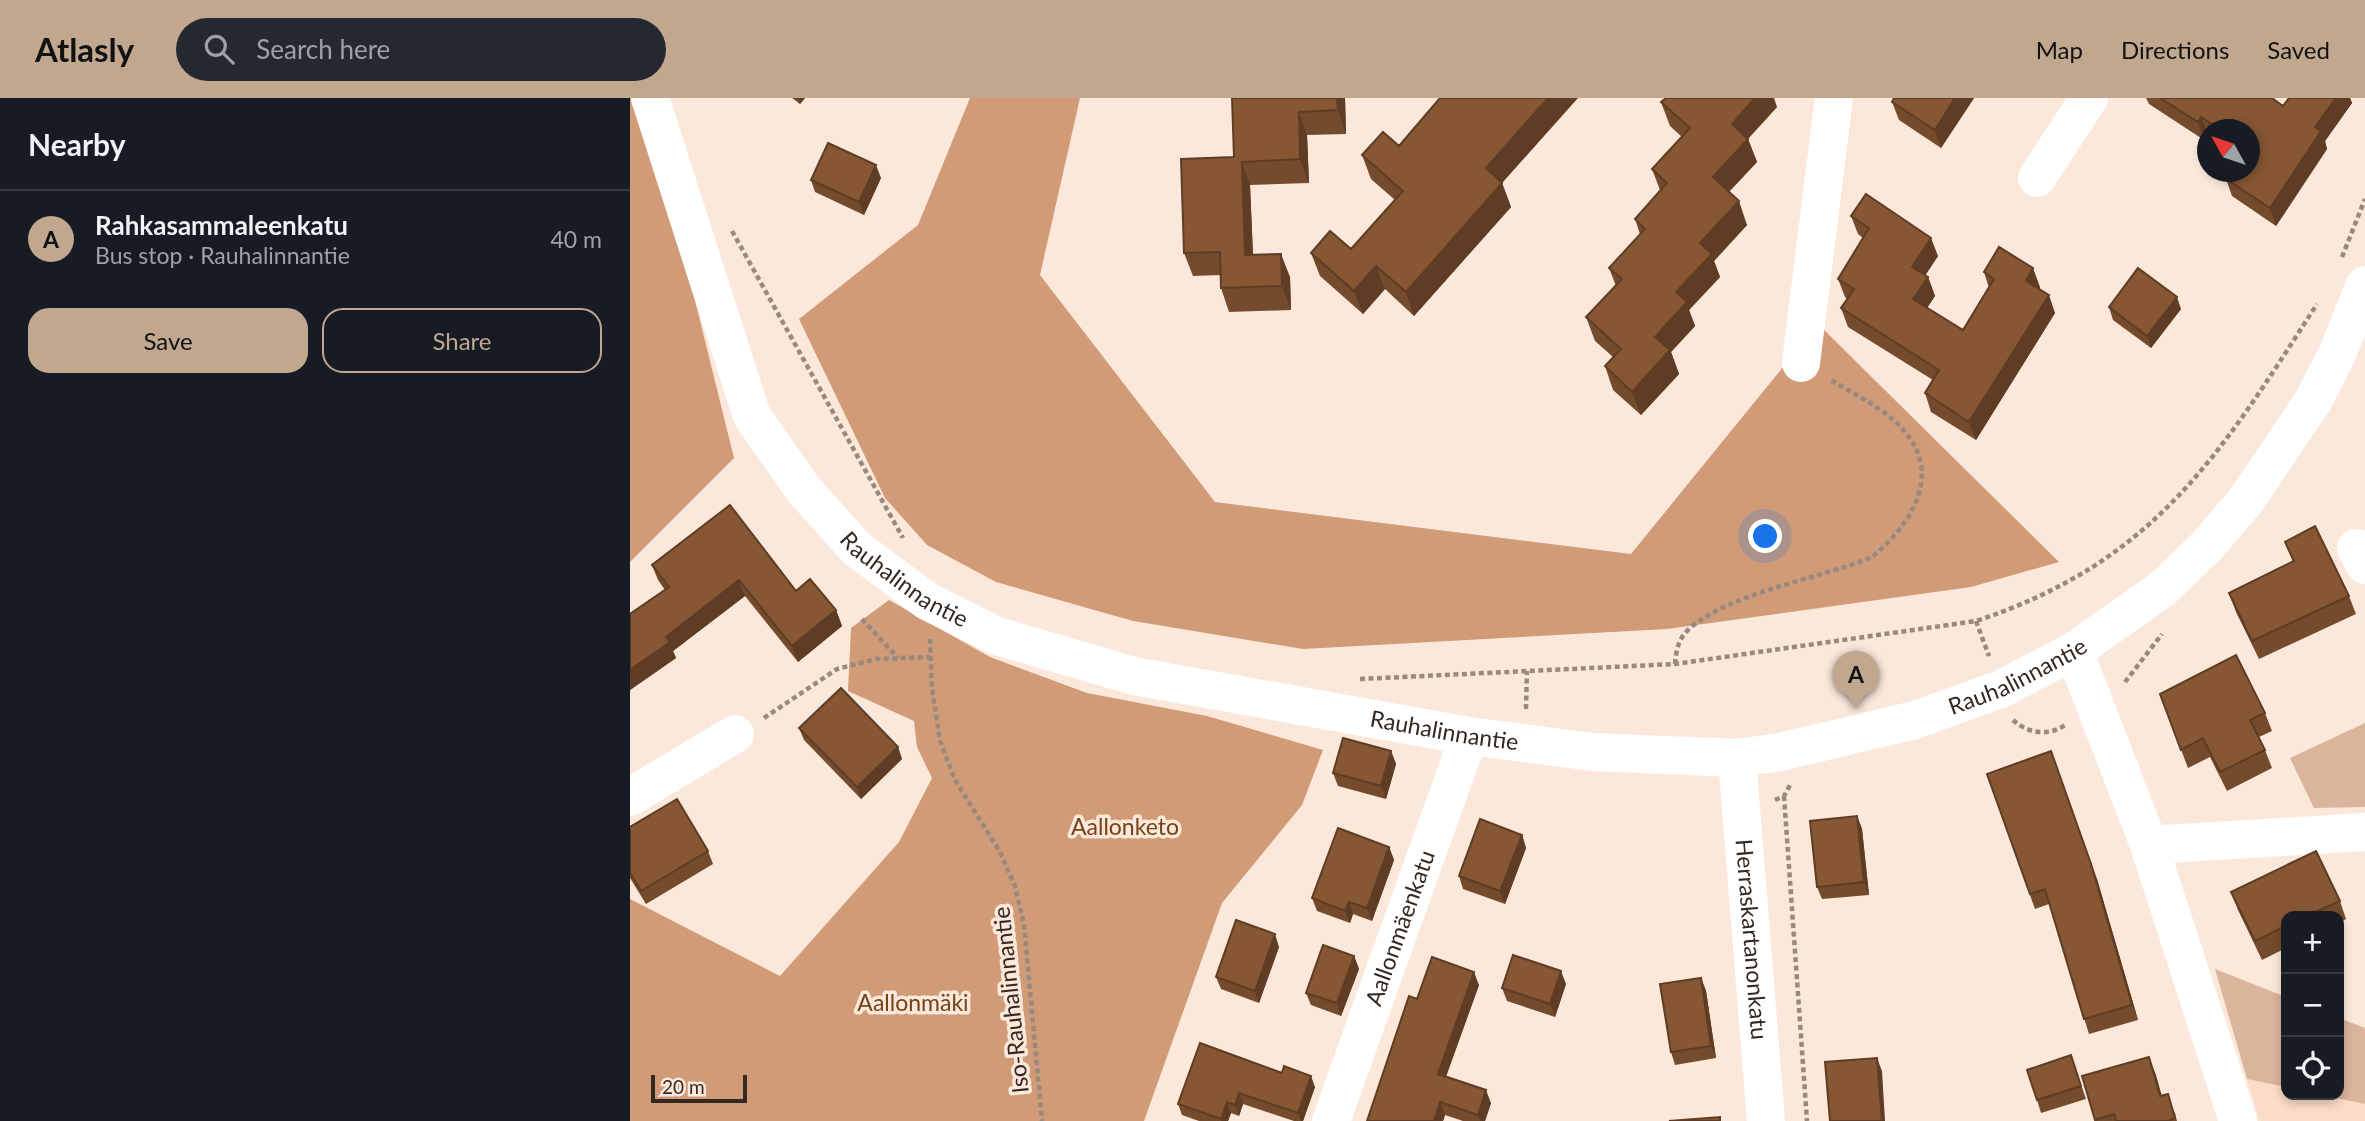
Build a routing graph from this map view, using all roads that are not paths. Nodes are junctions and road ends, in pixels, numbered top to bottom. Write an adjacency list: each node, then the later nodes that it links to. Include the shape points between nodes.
1 (650, 98): 9 (street, Rauhalinnantie, via 752,416 803,489 857,549 928,601 997,636 1135,676)
2 (1834, 98): 6 (street)
3 (2089, 98): 4 (street)
4 (2037, 178)
5 (2351, 275): 7 (street, Rauhalinnantie, via 2337,354 2313,401 2247,499 2162,589)
6 (1801, 363)
7 (2074, 651): 10 (street, Rauhalinnantie, via 2001,689 1915,720); 13 (street)
8 (735, 734): 11 (street)
9 (1469, 736): 10 (street, Rauhalinnantie, via 1593,752); 14 (street, Aallonmäenkatu)
10 (1737, 758): 15 (street, Herraskartanonkatu)
11 (630, 797)
12 (2365, 832): 13 (street)
13 (2149, 845): 16 (street)
14 (1331, 1121)
15 (1766, 1121)
16 (2238, 1121)

